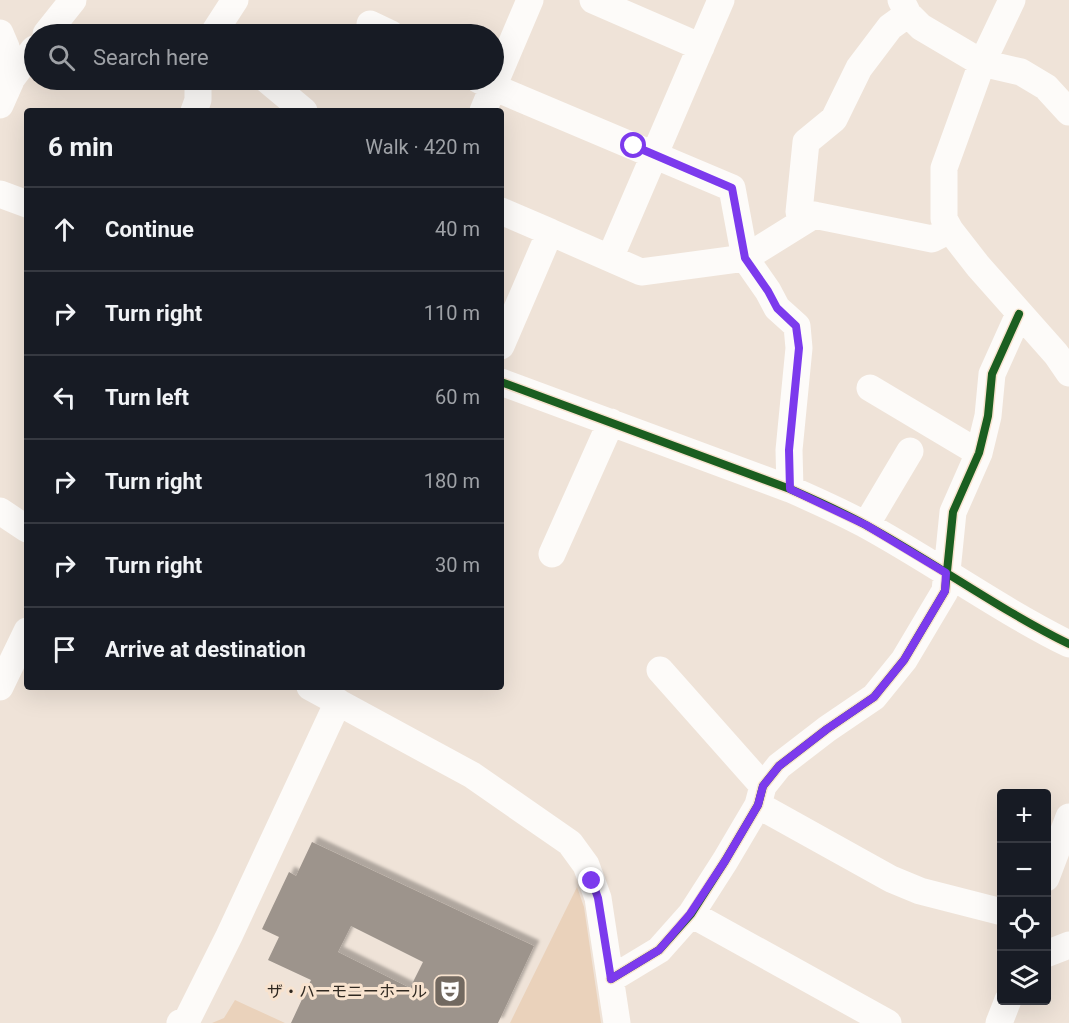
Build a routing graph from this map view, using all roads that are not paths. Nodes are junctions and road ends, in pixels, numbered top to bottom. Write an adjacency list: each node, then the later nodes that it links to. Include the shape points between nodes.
1 (73, 0): 8 (street)
2 (235, 0): 9 (street)
3 (530, 0): 12 (street)
4 (593, 0): 11 (street)
5 (721, 0): 11 (street)
6 (1012, 0): 14 (street)
7 (904, 7): 14 (street, via 921,27); 27 (street, via 859,68 834,119 806,142 799,212)
8 (54, 24)
9 (219, 24)
10 (0, 33): 15 (street)
11 (701, 47): 23 (street)
12 (504, 53)
13 (24, 62): 15 (street)
14 (982, 63): 22 (street, via 1021,72 1046,87); 28 (street, via 944,168 944,219)
15 (12, 78): 19 (street)
16 (198, 90): 20 (street)
17 (279, 90): 21 (street)
18 (485, 92): 23 (street)
19 (0, 105)
20 (195, 108)
21 (300, 108)
22 (1069, 112)
23 (654, 154): 30 (street); 31 (street, via 732,188)
24 (0, 194): 25 (street)
25 (24, 203)
26 (504, 212): 29 (street)
27 (814, 215): 28 (street, via 932,239); 31 (street)
28 (950, 230): 32 (street)
29 (550, 232): 30 (street); 33 (street)
30 (610, 258): 31 (street, via 641,272)
31 (745, 258): 40 (street, via 777,308 796,326 799,348 789,450)
32 (1019, 314): 34 (street); 39 (street, via 992,374)
33 (504, 339)
34 (1069, 373)
35 (504, 383): 37 (street)
36 (870, 388): 39 (street)
37 (611, 422): 40 (street); 44 (street)
38 (910, 451): 42 (street)
39 (979, 453): 45 (street, via 953,512)
40 (790, 489): 42 (street)
41 (0, 512): 43 (street)
42 (866, 525): 45 (street)
43 (24, 527)
44 (552, 554)
45 (946, 573): 47 (street); 52 (street, via 945,591 904,660 874,697 779,766)
46 (24, 637): 49 (street)
47 (1069, 644)
48 (660, 670): 52 (street)
49 (0, 687)
50 (316, 690): 51 (street)
51 (338, 702): 59 (street, via 472,775 570,843 586,865 598,898); 61 (street, via 187,1020)
52 (760, 795): 55 (street, via 891,879 920,891); 56 (street, via 725,861)
53 (1069, 817): 54 (street)
54 (1051, 867)
55 (997, 911)
56 (690, 914): 59 (street, via 659,950); 63 (street)
57 (1069, 945): 58 (street)
58 (1051, 952)
59 (611, 979): 62 (street)
60 (1006, 1005): 64 (street)
61 (180, 1023)
62 (617, 1023)
63 (887, 1023)
64 (999, 1023)

